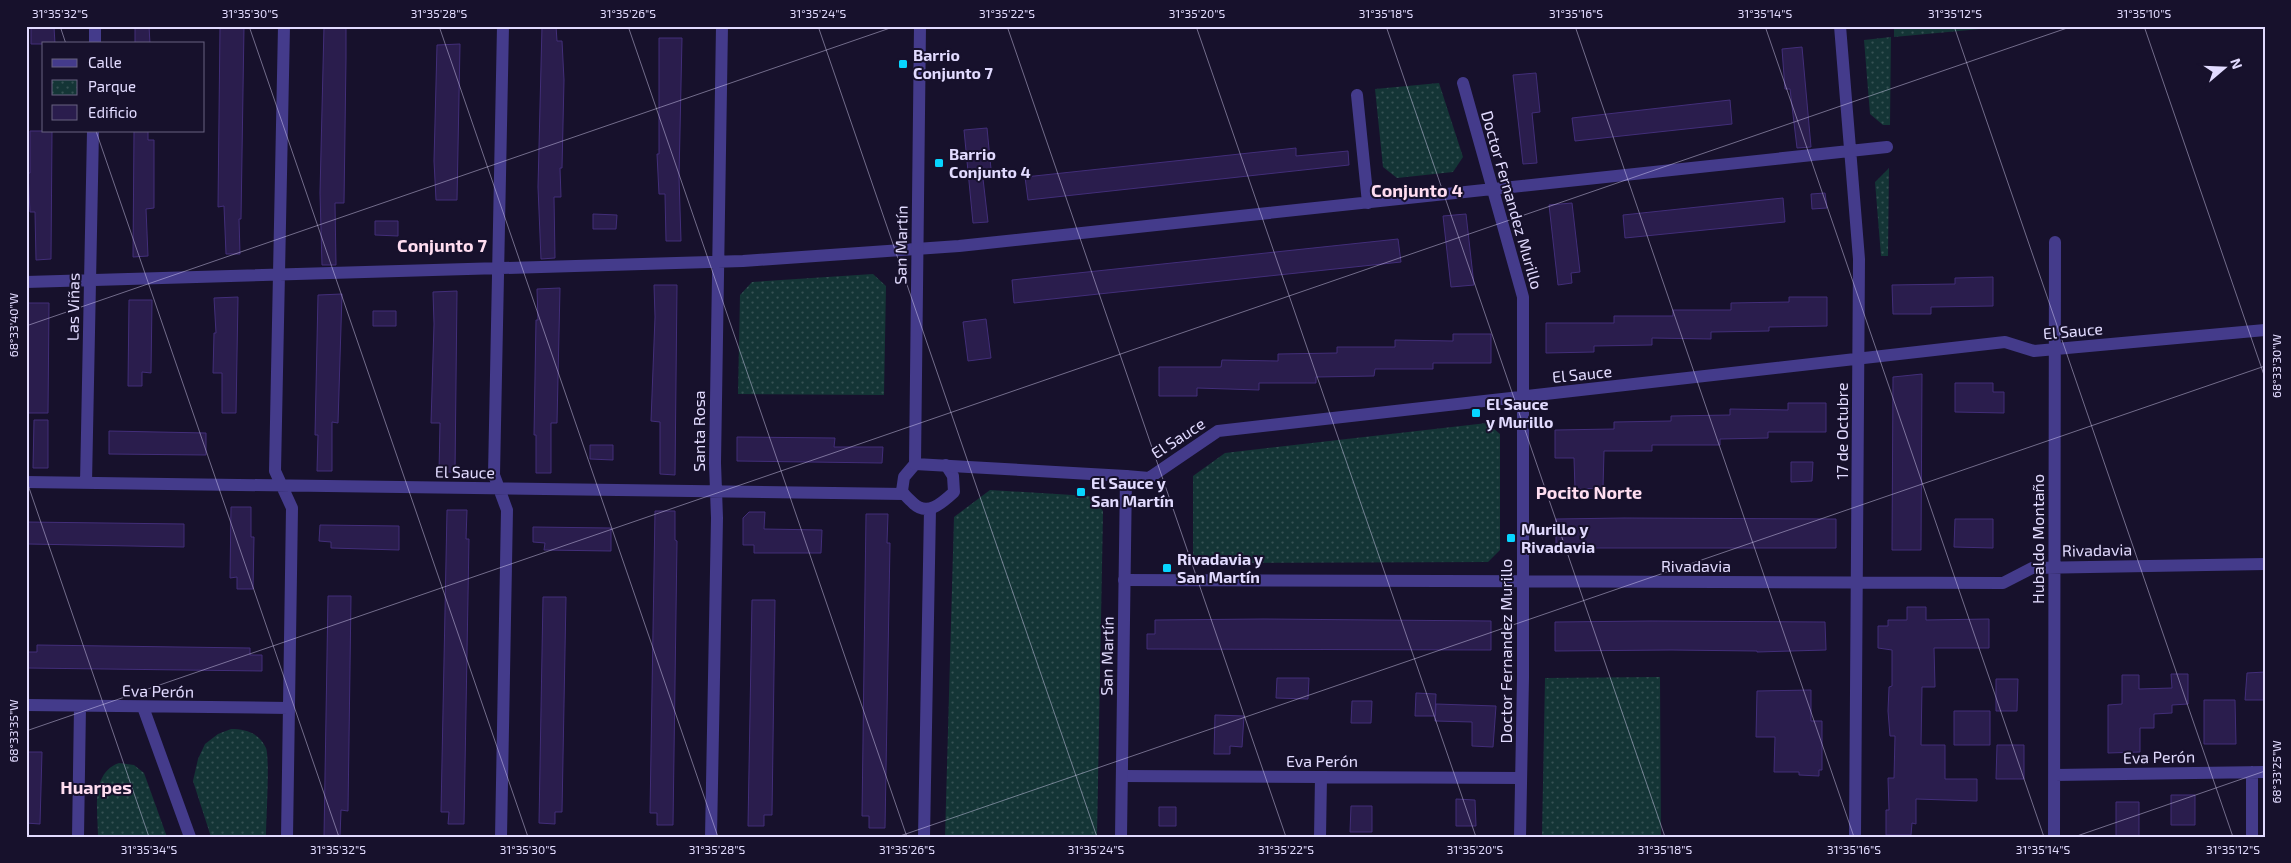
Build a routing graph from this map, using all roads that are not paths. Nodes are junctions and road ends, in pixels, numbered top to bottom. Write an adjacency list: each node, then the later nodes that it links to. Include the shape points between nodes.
1 (95, 26): 7 (street)
2 (284, 26): 19 (street)
3 (503, 26): 18 (street)
4 (722, 26): 17 (street, Santa Rosa)
5 (920, 26): 16 (street, San Martín)
6 (1840, 26): 12 (street, 17 de Octubre)
7 (95, 42)
8 (1462, 83): 13 (street, Doctor Fernandez Murillo)
9 (1356, 95): 14 (street)
10 (93, 132): 20 (street, Las Viñas)
11 (1887, 147): 12 (street)
12 (1850, 151): 13 (street); 24 (street, 17 de Octubre, via 1859,259)
13 (1493, 190): 14 (street); 25 (street, Doctor Fernandez Murillo, via 1523,297)
14 (1368, 203): 16 (street)
15 (2055, 242): 23 (street, Hubaldo Montaño)
16 (917, 249): 17 (street); 26 (street, San Martín)
17 (718, 262): 18 (street); 33 (street, Santa Rosa)
18 (498, 268): 19 (street); 32 (street, via 494,475)
19 (279, 274): 20 (street); 31 (street, via 275,471)
20 (90, 280): 21 (street); 30 (street, Las Viñas)
21 (26, 282)
22 (2265, 330): 23 (street, El Sauce)
23 (2055, 349): 24 (street, El Sauce, via 2034,351 2005,342); 37 (street, Hubaldo Montaño)
24 (1859, 359): 25 (street, El Sauce); 40 (street, 17 de Octubre)
25 (1523, 397): 28 (street, El Sauce, via 1218,431 1148,478); 39 (street, Doctor Fernandez Murillo)
26 (914, 464): 27 (street, El Sauce); 34 (street, via 902,482)
27 (946, 466): 28 (street, El Sauce); 35 (street, via 953,476 954,492)
28 (1126, 476): 38 (street, San Martín)
29 (26, 482): 30 (street, El Sauce)
30 (86, 482): 31 (street, El Sauce)
31 (282, 485): 32 (street, El Sauce); 44 (street, via 292,508)
32 (499, 488): 33 (street, El Sauce); 53 (street, via 507,510)
33 (716, 491): 34 (street, El Sauce); 54 (street, Santa Rosa)
34 (904, 494): 35 (street, via 917,507)
35 (930, 509): 55 (street)
36 (2265, 564): 37 (street, Rivadavia)
37 (2054, 567): 40 (street, Rivadavia, via 2032,568 2003,583); 47 (street, Hubaldo Montaño)
38 (1124, 580): 39 (street, Rivadavia); 46 (street, San Martín)
39 (1523, 581): 40 (street, Rivadavia); 49 (street, Doctor Fernandez Murillo)
40 (1858, 582): 59 (street, 17 de Octubre)
41 (26, 705): 42 (street, Eva Perón)
42 (80, 706): 43 (street, Eva Perón); 50 (street)
43 (143, 707): 44 (street, Eva Perón); 51 (street)
44 (289, 708): 52 (street)
45 (2258, 772): 47 (street, Eva Perón); 61 (street)
46 (1122, 776): 48 (street, Eva Perón); 56 (street, San Martín)
47 (2054, 776): 60 (street, Hubaldo Montaño)
48 (1321, 777): 49 (street, Eva Perón); 57 (street)
49 (1521, 778): 58 (street, Doctor Fernandez Murillo)
50 (78, 837)
51 (190, 837)
52 (287, 837)
53 (501, 837)
54 (711, 837)
55 (924, 837)
56 (1121, 837)
57 (1320, 837)
58 (1520, 837)
59 (1855, 837)
60 (2054, 837)
61 (2252, 837)

